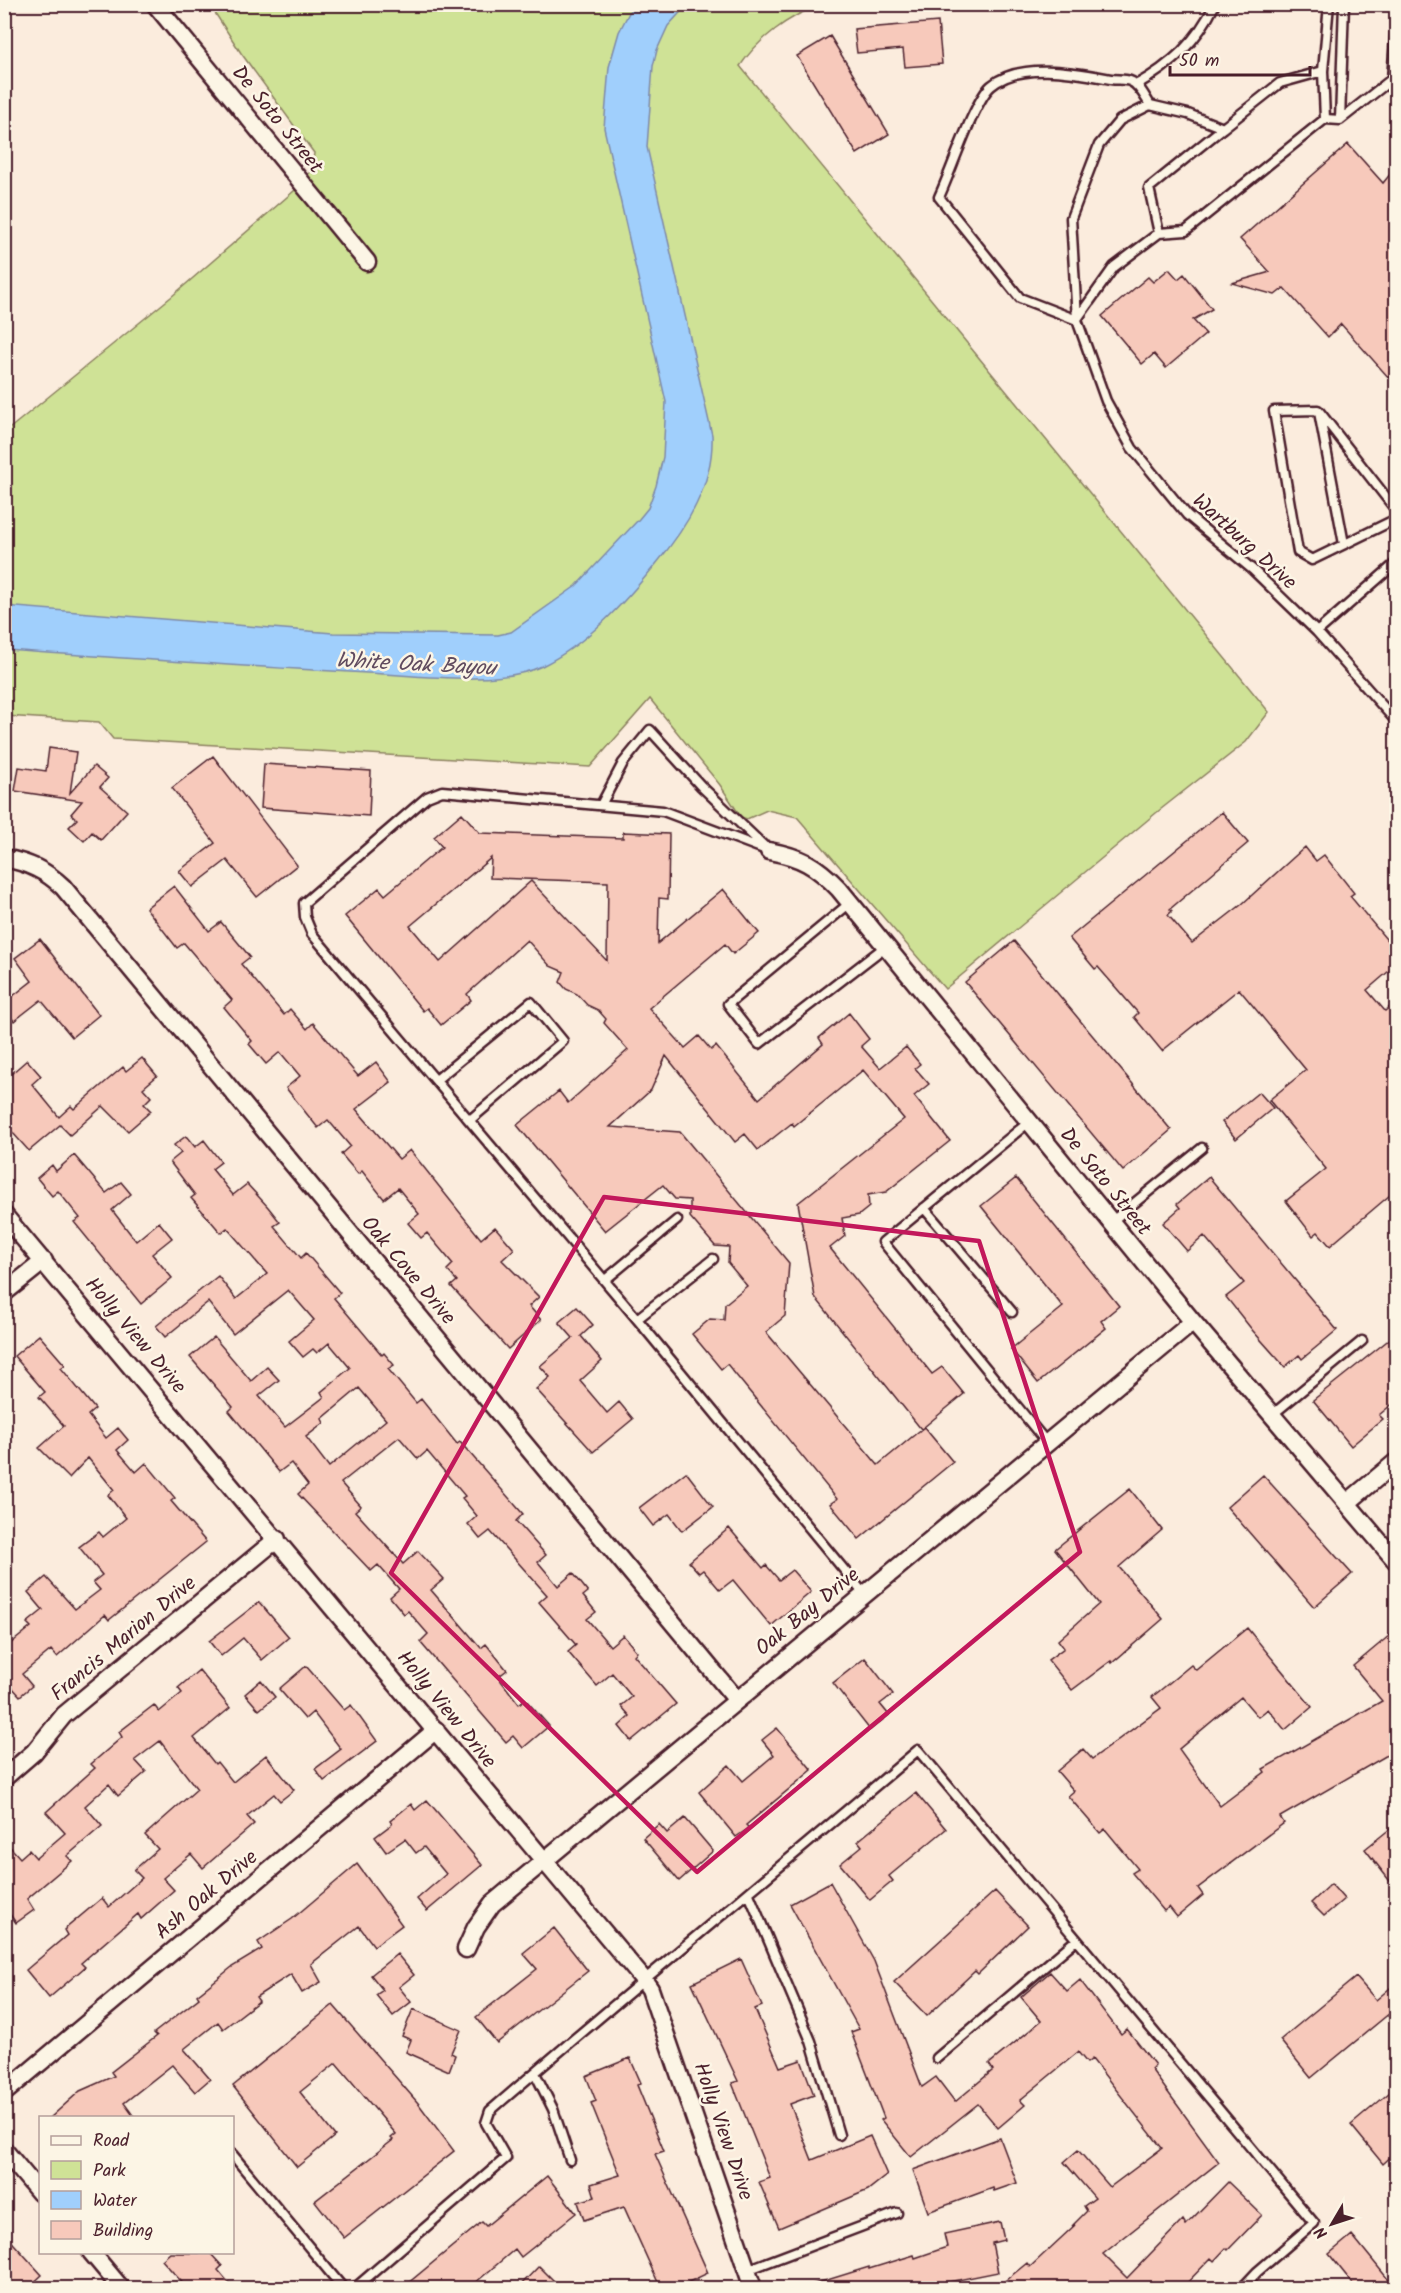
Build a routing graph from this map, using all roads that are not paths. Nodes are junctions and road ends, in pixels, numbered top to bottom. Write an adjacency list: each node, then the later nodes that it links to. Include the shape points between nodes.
1 (154, 4): 13 (street, De Soto Street)
2 (1215, 4): 7 (lane, via 1186,50 1166,68)
3 (1329, 4): 6 (lane)
4 (1344, 4): 10 (lane)
5 (1396, 25): 10 (lane, via 1392,80)
6 (1323, 71): 9 (lane); 11 (lane, via 1280,83)
7 (1136, 85): 8 (lane); 14 (lane, via 1062,71 1017,75 991,86 975,111 939,197 1020,297)
8 (1150, 105): 11 (lane); 14 (lane, Wartburg Drive, via 1120,120 1099,145 1071,218)
9 (1325, 119): 10 (lane); 12 (lane, via 1186,231)
10 (1340, 120)
11 (1223, 128): 12 (lane, via 1149,188)
12 (1159, 232): 14 (lane, via 1114,267)
13 (367, 262)
14 (1077, 320): 20 (lane, Wartburg Drive, via 1106,401 1132,448 1187,515 1253,570)
15 (1318, 410): 16 (lane); 18 (lane); 18 (lane, via 1274,411 1298,552 1312,560)
16 (1396, 510)
17 (1396, 519): 18 (lane)
18 (1344, 544)
19 (1396, 563): 20 (lane)
20 (1317, 632): 21 (lane, Wartburg Drive)
21 (1396, 721)
22 (601, 805): 23 (lane, via 663,812); 23 (lane, via 623,763 651,730); 27 (lane, via 442,791 427,796 304,903 304,917 312,934)
23 (768, 851): 25 (street, De Soto Street, via 799,857 823,872)
24 (4, 858): 50 (street, Oak Cove Drive, via 46,871 71,897)
25 (850, 903): 26 (street, De Soto Street); 26 (lane, via 728,1004 759,1044)
26 (886, 946): 29 (street, De Soto Street)
27 (436, 1080): 28 (lane); 28 (lane, via 531,1002 563,1041)
28 (470, 1120): 37 (lane)
29 (1029, 1122): 31 (lane); 34 (street, De Soto Street)
30 (1202, 1148): 34 (lane)
31 (924, 1208): 39 (lane); 44 (lane, via 883,1242)
32 (4, 1215): 36 (street, Holly View Drive)
33 (677, 1220): 37 (lane)
34 (1111, 1222): 41 (street, De Soto Street)
35 (713, 1259): 40 (lane)
36 (44, 1261): 38 (street); 47 (street, Holly View Drive)
37 (605, 1281): 40 (lane)
38 (4, 1293)
39 (1012, 1312)
40 (637, 1319): 49 (lane)
41 (1193, 1322): 43 (street, De Soto Street); 44 (street, Oak Bay Drive)
42 (1362, 1341): 43 (lane)
43 (1272, 1415): 46 (street, De Soto Street)
44 (1047, 1443): 49 (street, Oak Bay Drive)
45 (1396, 1462): 46 (street)
46 (1347, 1503): 48 (street, De Soto Street)
47 (277, 1539): 51 (street, Holly View Drive); 52 (street, Francis Marion Drive, via 64,1715 34,1752)
48 (1396, 1561)
49 (864, 1593): 50 (street, Oak Bay Drive)
50 (736, 1699): 53 (street, Oak Bay Drive)
51 (436, 1730): 53 (street, Holly View Drive); 60 (street, Ash Oak Drive)
52 (4, 1778)
53 (542, 1862): 56 (street, Oak Bay Drive, via 492,1904); 57 (street, Holly View Drive)
54 (749, 1894): 55 (lane, via 918,1750); 57 (lane); 61 (lane, via 811,2041)
55 (1076, 1940): 58 (lane); 73 (lane, via 1314,2223)
56 (466, 1949)
57 (643, 1979): 59 (lane); 68 (street, Holly View Drive, via 677,2062)
58 (937, 2058)
59 (535, 2073): 64 (lane, via 553,2109); 71 (lane, via 490,2111 486,2123 506,2158)
60 (4, 2092)
61 (839, 2135)
62 (4, 2150): 65 (street)
63 (234, 2156): 70 (lane)
64 (570, 2160)
65 (39, 2192)
66 (897, 2213): 68 (lane)
67 (92, 2254): 69 (street)
68 (747, 2270): 72 (street, Holly View Drive)
69 (121, 2289)
70 (343, 2289)
71 (355, 2289)
72 (753, 2289)
73 (1242, 2289)

